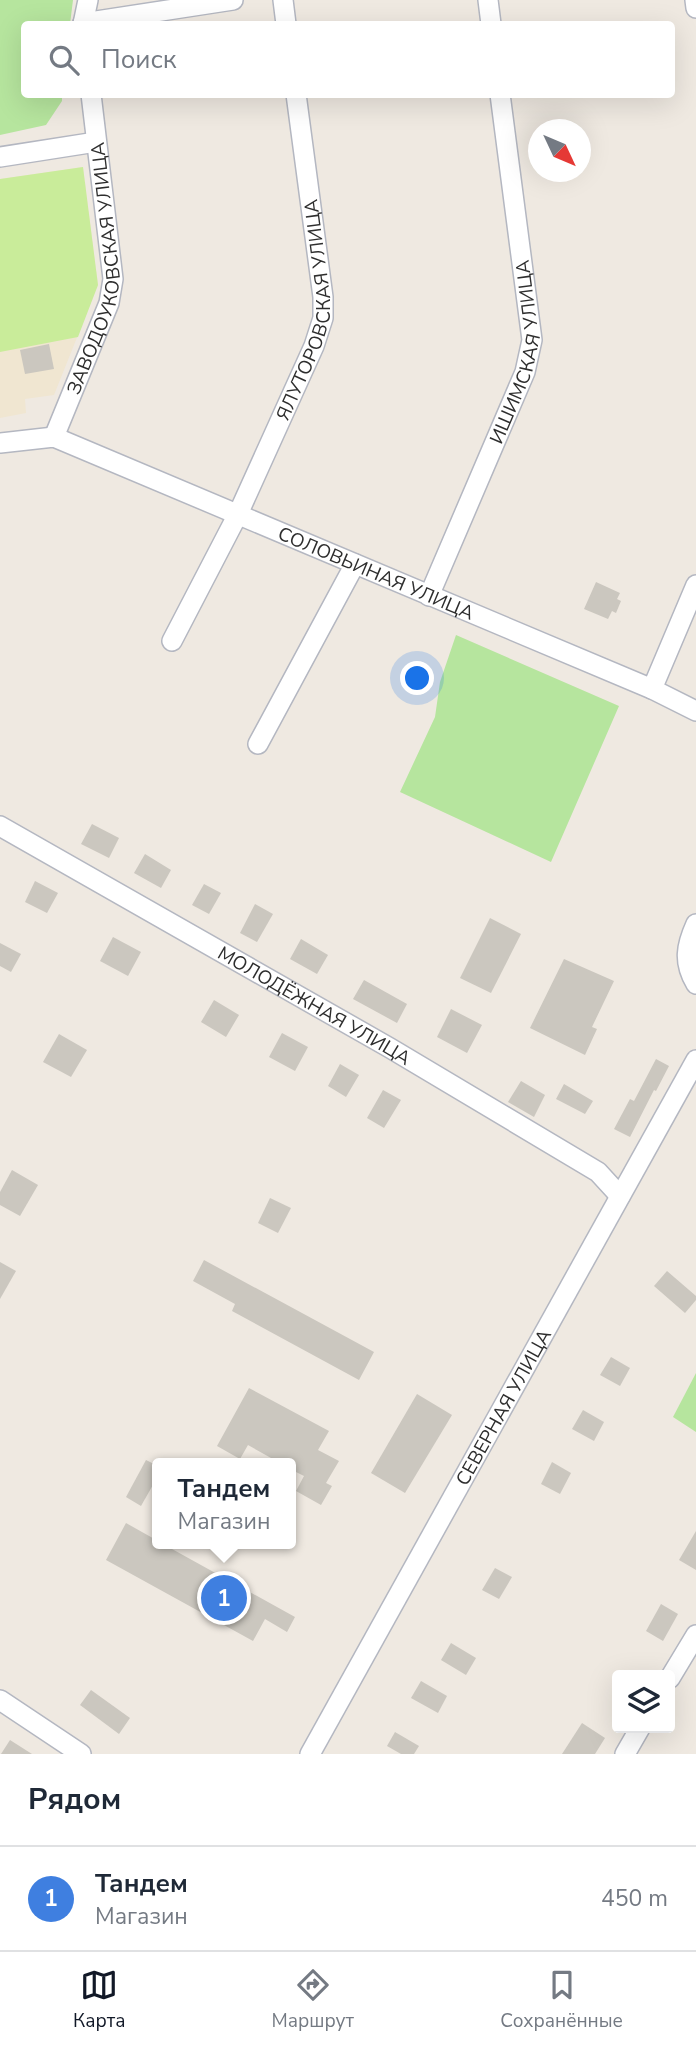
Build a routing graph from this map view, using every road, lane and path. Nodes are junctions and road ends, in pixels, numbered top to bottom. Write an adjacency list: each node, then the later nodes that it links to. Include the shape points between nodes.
1 (88, 0): 7 (street)
2 (233, 0): 8 (street)
3 (283, 0): 9 (street)
4 (488, 0): 10 (street)
5 (695, 0): 6 (street)
6 (696, 8)
7 (84, 21)
8 (102, 21)
9 (286, 21)
10 (491, 21)
11 (91, 98): 14 (street, ЗАВОДОУКОВСКАЯ УЛИЦА)
12 (297, 98): 18 (street, ЯЛУТОРОВСКАЯ УЛИЦА, via 323,318)
13 (501, 98): 21 (street, ИШИМСКАЯ УЛИЦА, via 532,340 525,372)
14 (96, 142): 15 (street); 16 (street, ЗАВОДОУКОВСКАЯ УЛИЦА, via 113,279 109,303)
15 (0, 157)
16 (54, 438): 17 (street); 18 (street, СОЛОВЬИНАЯ УЛИЦА)
17 (0, 443)
18 (239, 514): 19 (street, СОЛОВЬИНАЯ УЛИЦА); 22 (street, ЯЛУТОРОВСКАЯ УЛИЦА)
19 (355, 564): 21 (street, СОЛОВЬИНАЯ УЛИЦА); 25 (street)
20 (696, 585): 23 (street)
21 (429, 596): 23 (street, СОЛОВЬИНАЯ УЛИЦА)
22 (172, 641)
23 (652, 689): 24 (street, СОЛОВЬИНАЯ УЛИЦА)
24 (696, 711)
25 (258, 744)
26 (0, 827): 30 (street, МОЛОДЁЖНАЯ УЛИЦА, via 598,1172)
27 (696, 924): 28 (street, via 688,943 688,963)
28 (696, 984)
29 (696, 1060): 30 (street, СЕВЕРНАЯ УЛИЦА)
30 (620, 1196): 36 (street, СЕВЕРНАЯ УЛИЦА)
31 (696, 1634): 32 (street)
32 (675, 1670)
33 (0, 1700): 35 (street)
34 (637, 1733): 37 (street)
35 (81, 1754)
36 (310, 1754)
37 (625, 1754)

